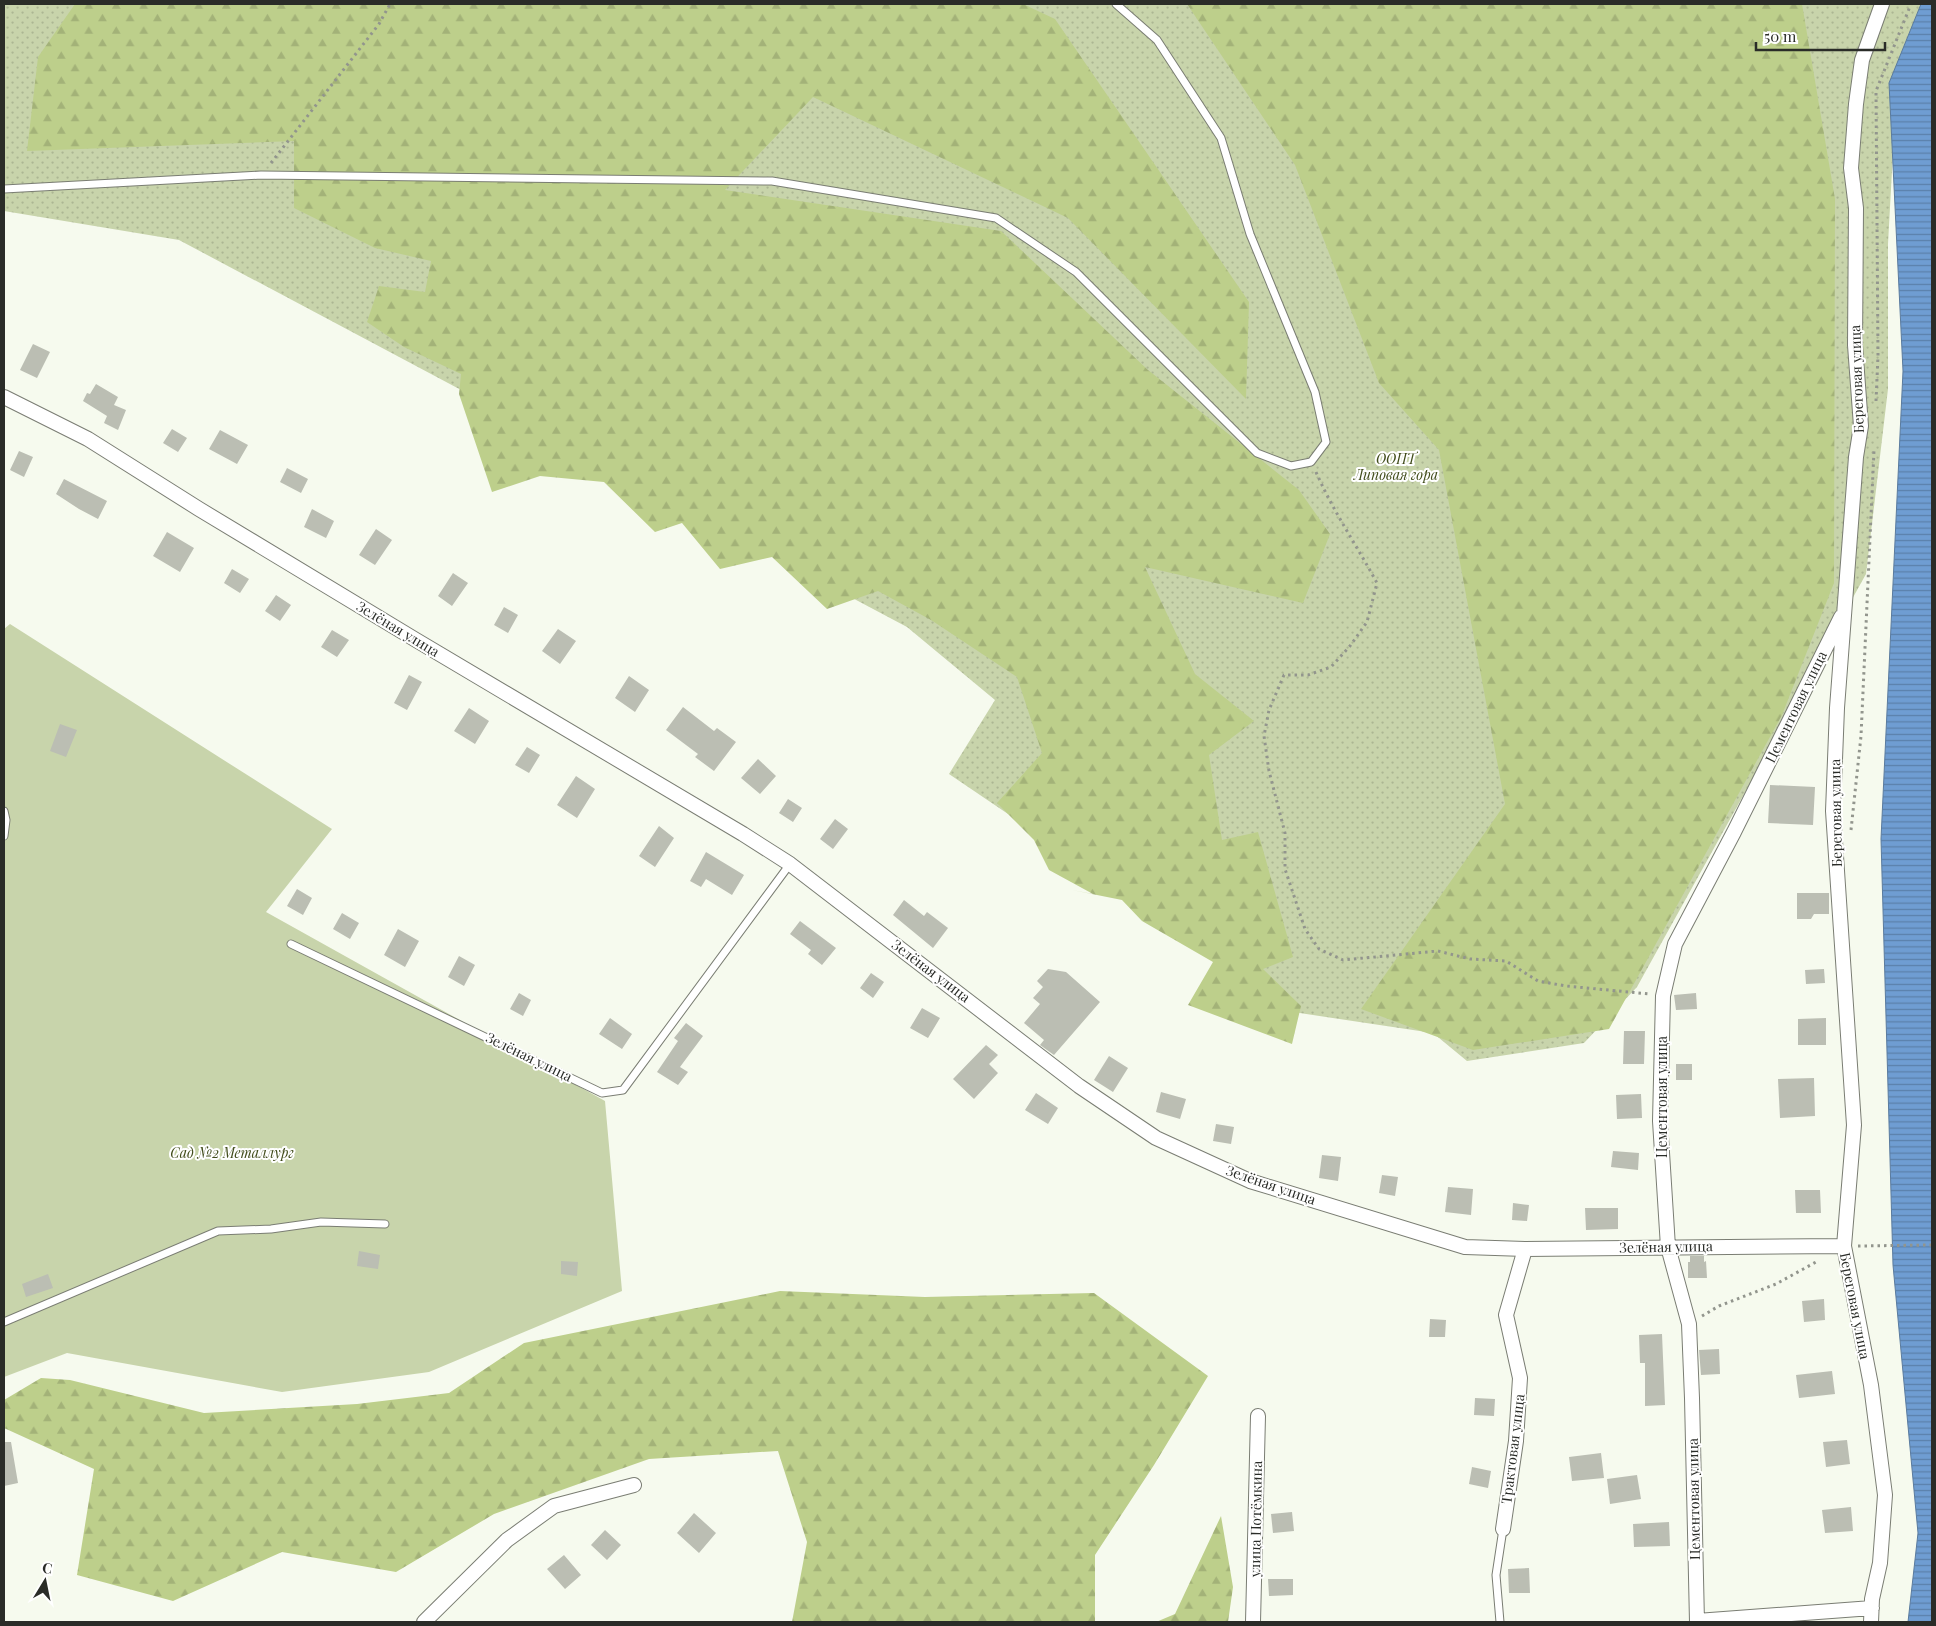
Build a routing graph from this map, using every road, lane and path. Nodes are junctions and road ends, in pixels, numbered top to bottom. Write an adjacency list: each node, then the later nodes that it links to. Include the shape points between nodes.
1 (390, 4): 4 (path, via 379,24)
2 (1116, 4): 7 (lane, via 1157,40 1221,138 1250,234 1315,392 1326,442)
3 (1882, 4): 8 (street, Береговая улица, via 1862,60 1852,158 1861,426)
4 (261, 175): 5 (lane); 7 (lane, via 772,181 996,218 1076,272 1257,453 1291,466)
5 (4, 189)
6 (4, 397): 11 (street, Зелёная улица, via 88,439)
7 (1311, 462): 13 (path, via 1377,584 1367,622 1350,646 1331,667 1308,675 1284,675 1269,710 1264,736 1268,771 1285,833 1285,869 1305,929 1319,949 1343,960 1438,952 1470,959 1506,961 1538,981)
8 (1845, 610): 13 (street, Цементовая улица, via 1675,944); 16 (street, Береговая улица, via 1833,811 1854,1125)
9 (4, 811): 10 (lane)
10 (4, 836)
11 (790, 864): 12 (lane, Зелёная улица, via 623,1090 602,1093); 18 (street, Зелёная улица, via 1080,1086 1156,1138 1250,1181 1465,1247)
12 (291, 944)
13 (1663, 996): 17 (street, Цементовая улица, via 1660,1121)
14 (385, 1224): 20 (lane, via 321,1222 271,1229 218,1231)
15 (1932, 1245): 16 (path)
16 (1844, 1246): 17 (street, Зелёная улица); 25 (street, Береговая улица, via 1871,1385 1886,1495)
17 (1668, 1247): 18 (street, Зелёная улица); 21 (street, Цементовая улица)
18 (1525, 1249): 24 (street, Трактовая улица, via 1506,1315 1520,1378 1516,1441)
19 (1818, 1260): 21 (path, via 1776,1284 1719,1306)
20 (4, 1322)
21 (1688, 1324): 29 (street, Цементовая улица)
22 (1258, 1416): 27 (street, улица Потёмкина)
23 (634, 1485): 26 (street, via 554,1506 507,1540)
24 (1503, 1530): 28 (lane, Трактовая улица, via 1496,1575)
25 (1872, 1608): 29 (street); 30 (street, Береговая улица)
26 (424, 1622)
27 (1253, 1622)
28 (1500, 1622)
29 (1697, 1622)
30 (1871, 1622)

